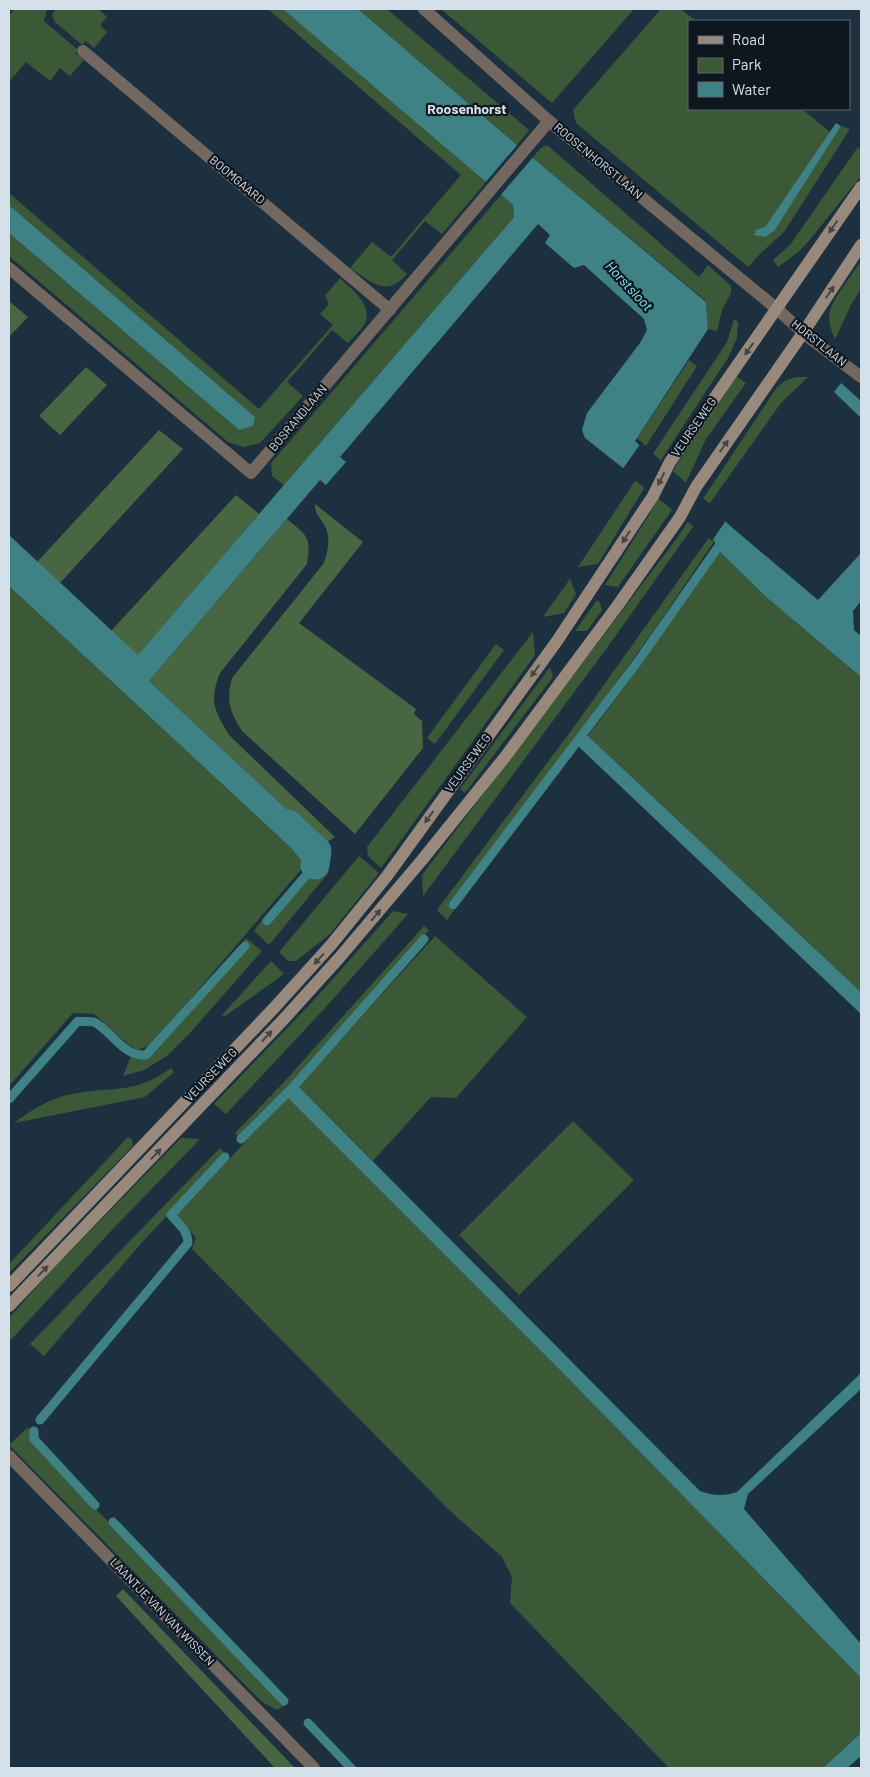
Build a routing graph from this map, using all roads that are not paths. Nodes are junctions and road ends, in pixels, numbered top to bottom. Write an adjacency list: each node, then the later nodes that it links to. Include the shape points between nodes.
1 (424, 9): 3 (street, ROOSENHORSTLAAN)
2 (83, 51): 8 (street, BOOMGAARD)
3 (550, 121): 7 (street, ROOSENHORSTLAAN); 8 (street, BOSRANDLAAN)
4 (861, 187): 7 (main road, VEURSEWEG, one-way to 7)
5 (861, 244): 9 (main road, VEURSEWEG, one-way to 5)
6 (9, 268): 8 (street, BOSRANDLAAN, via 252,473)
7 (777, 308): 9 (street, HORSTLAAN); 11 (main road, VEURSEWEG, one-way to 11, via 670,462 653,496 551,649 387,876 331,945 254,1029)
8 (390, 310)
9 (803, 333): 10 (street, HORSTLAAN); 12 (main road, VEURSEWEG, one-way to 9, via 283,1020 410,874 574,666 680,517 696,486)
10 (861, 377)
11 (9, 1286)
12 (9, 1306)
13 (9, 1456): 14 (street, LAANTJE VAN VAN WISSEN)
14 (314, 1768)

